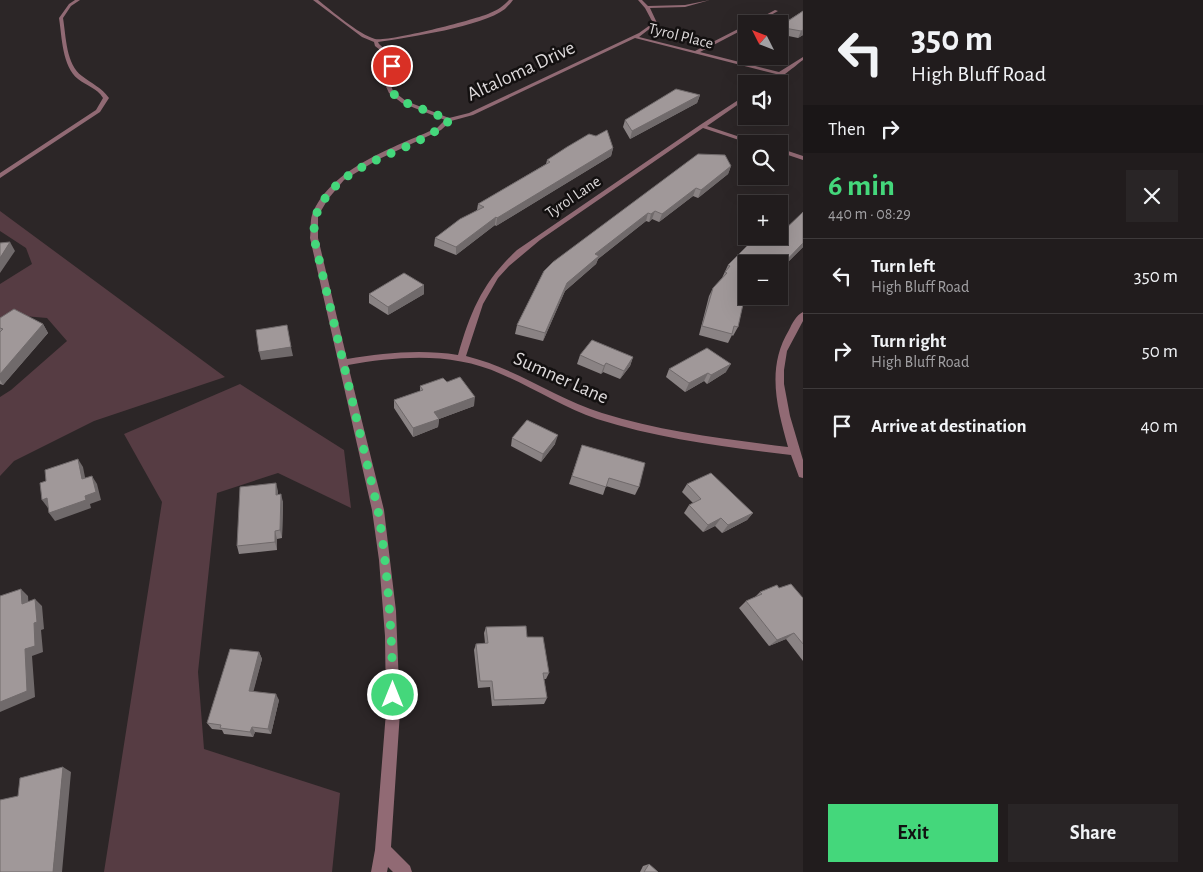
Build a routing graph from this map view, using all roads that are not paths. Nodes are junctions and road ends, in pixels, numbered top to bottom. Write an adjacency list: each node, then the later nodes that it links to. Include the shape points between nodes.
1 (78, 0): 20 (street, via 61,18 72,70 100,88 106,98 98,111)
2 (315, 0): 10 (street, via 364,36)
3 (511, 0): 10 (street, via 500,10 451,28)
4 (708, 0): 5 (street, via 680,7)
5 (644, 4): 9 (street, Altaloma Drive, via 655,23)
6 (776, 11): 7 (street)
7 (768, 15)
8 (738, 30): 11 (street)
9 (635, 38): 11 (street, Tyrol Place); 15 (street, Altaloma Drive, via 471,114)
10 (376, 41): 15 (street, via 391,61 386,80 391,92 404,102)
11 (696, 52): 13 (street, Tyrol Place)
12 (803, 58): 13 (street)
13 (780, 74)
14 (738, 101): 16 (street, Tyrol Lane)
15 (450, 120): 23 (street, Altaloma Drive, via 439,129 342,179 325,198 315,216 314,238)
16 (702, 126): 17 (street); 22 (street, Tyrol Lane, via 506,262 479,302)
17 (738, 138)
18 (788, 153): 19 (street)
19 (803, 158)
20 (0, 176)
21 (803, 315): 24 (street, via 781,357 782,399)
22 (461, 358): 23 (street, Sumner Lane, via 416,354); 24 (street, Sumner Lane, via 502,370 574,406 630,424 690,437)
23 (342, 363): 26 (street, Altaloma Drive, via 378,510 392,638 393,714)
24 (794, 452): 25 (street)
25 (803, 474)
26 (383, 850): 27 (street, Altaloma Drive); 28 (street)
27 (379, 872)
28 (404, 872)

